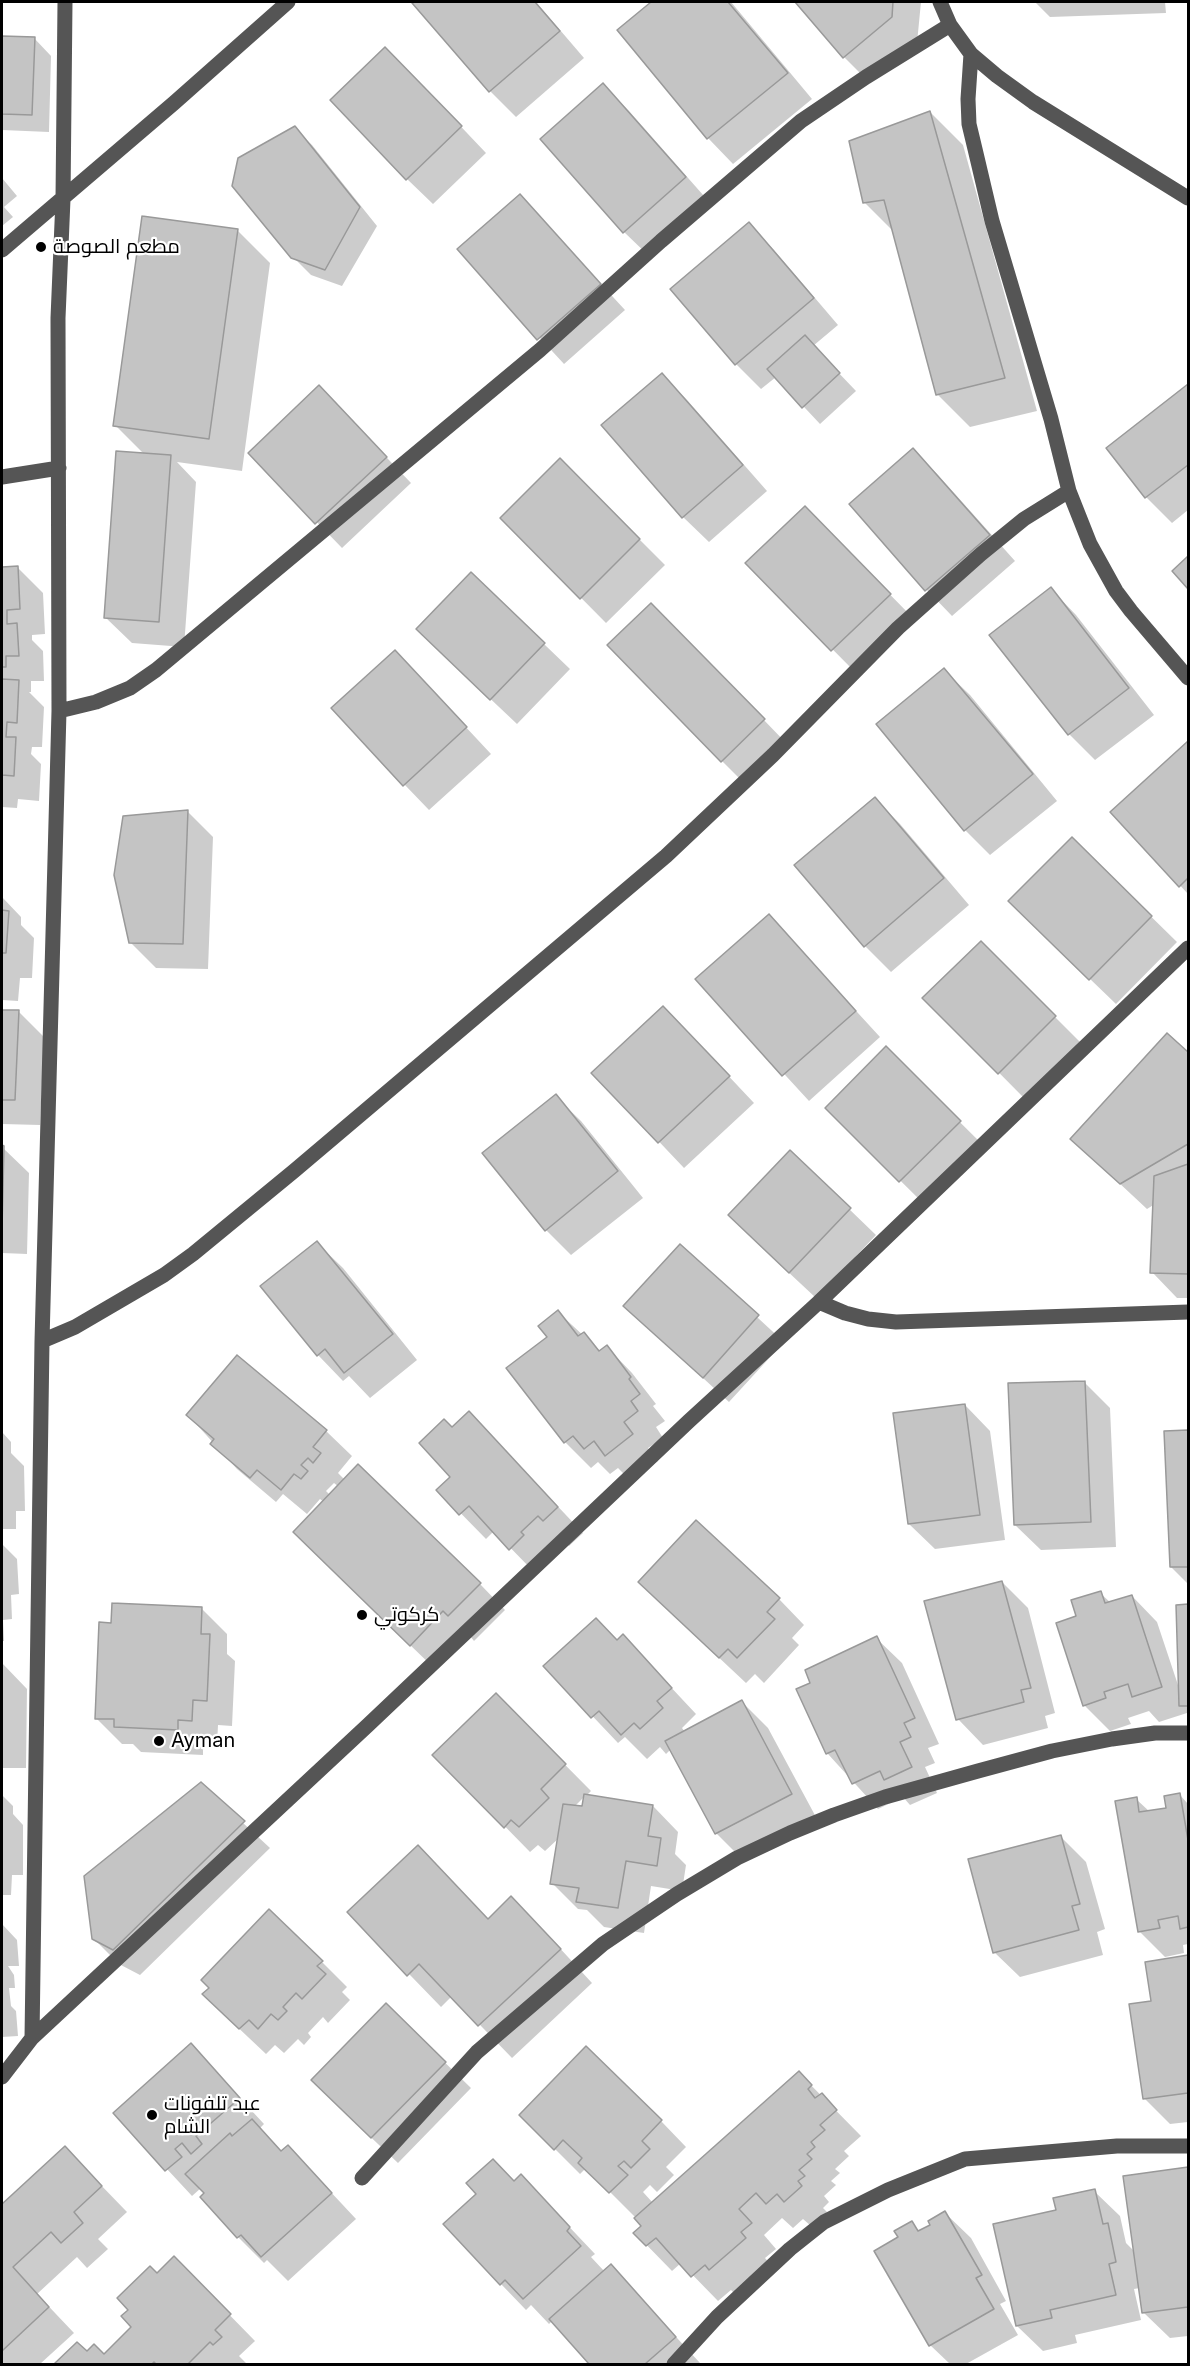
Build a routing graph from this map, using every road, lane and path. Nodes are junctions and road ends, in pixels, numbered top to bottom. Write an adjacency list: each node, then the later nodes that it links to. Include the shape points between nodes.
1 (65, 2): 7 (street)
2 (288, 2): 7 (street)
3 (940, 2): 4 (street)
4 (950, 25): 5 (street); 13 (street, via 801,121 540,350 174,656 130,688)
5 (971, 54): 6 (street, via 1033,102); 11 (street, via 969,124 992,221)
6 (1188, 198)
7 (63, 199): 8 (street); 9 (street, via 58,318)
8 (2, 250)
9 (59, 468): 10 (street); 13 (street)
10 (2, 477)
11 (1069, 491): 12 (street, via 1085,533 1116,591); 17 (street, via 1024,519 973,561 898,628 673,850 277,1185 164,1275 75,1327)
12 (1188, 678)
13 (59, 711): 17 (street)
14 (1188, 948): 15 (street)
15 (819, 1302): 16 (street, via 852,1315 896,1322); 19 (street)
16 (1188, 1312)
17 (42, 1341): 19 (street)
18 (1188, 1733): 22 (street, via 1155,1733 1052,1751 885,1797 737,1858 603,1944 477,2052)
19 (32, 2038): 20 (street)
20 (2, 2077)
21 (1188, 2146): 23 (street, via 1117,2146 965,2159 888,2190 824,2222 790,2249 717,2317)
22 (362, 2178)
23 (674, 2364)

